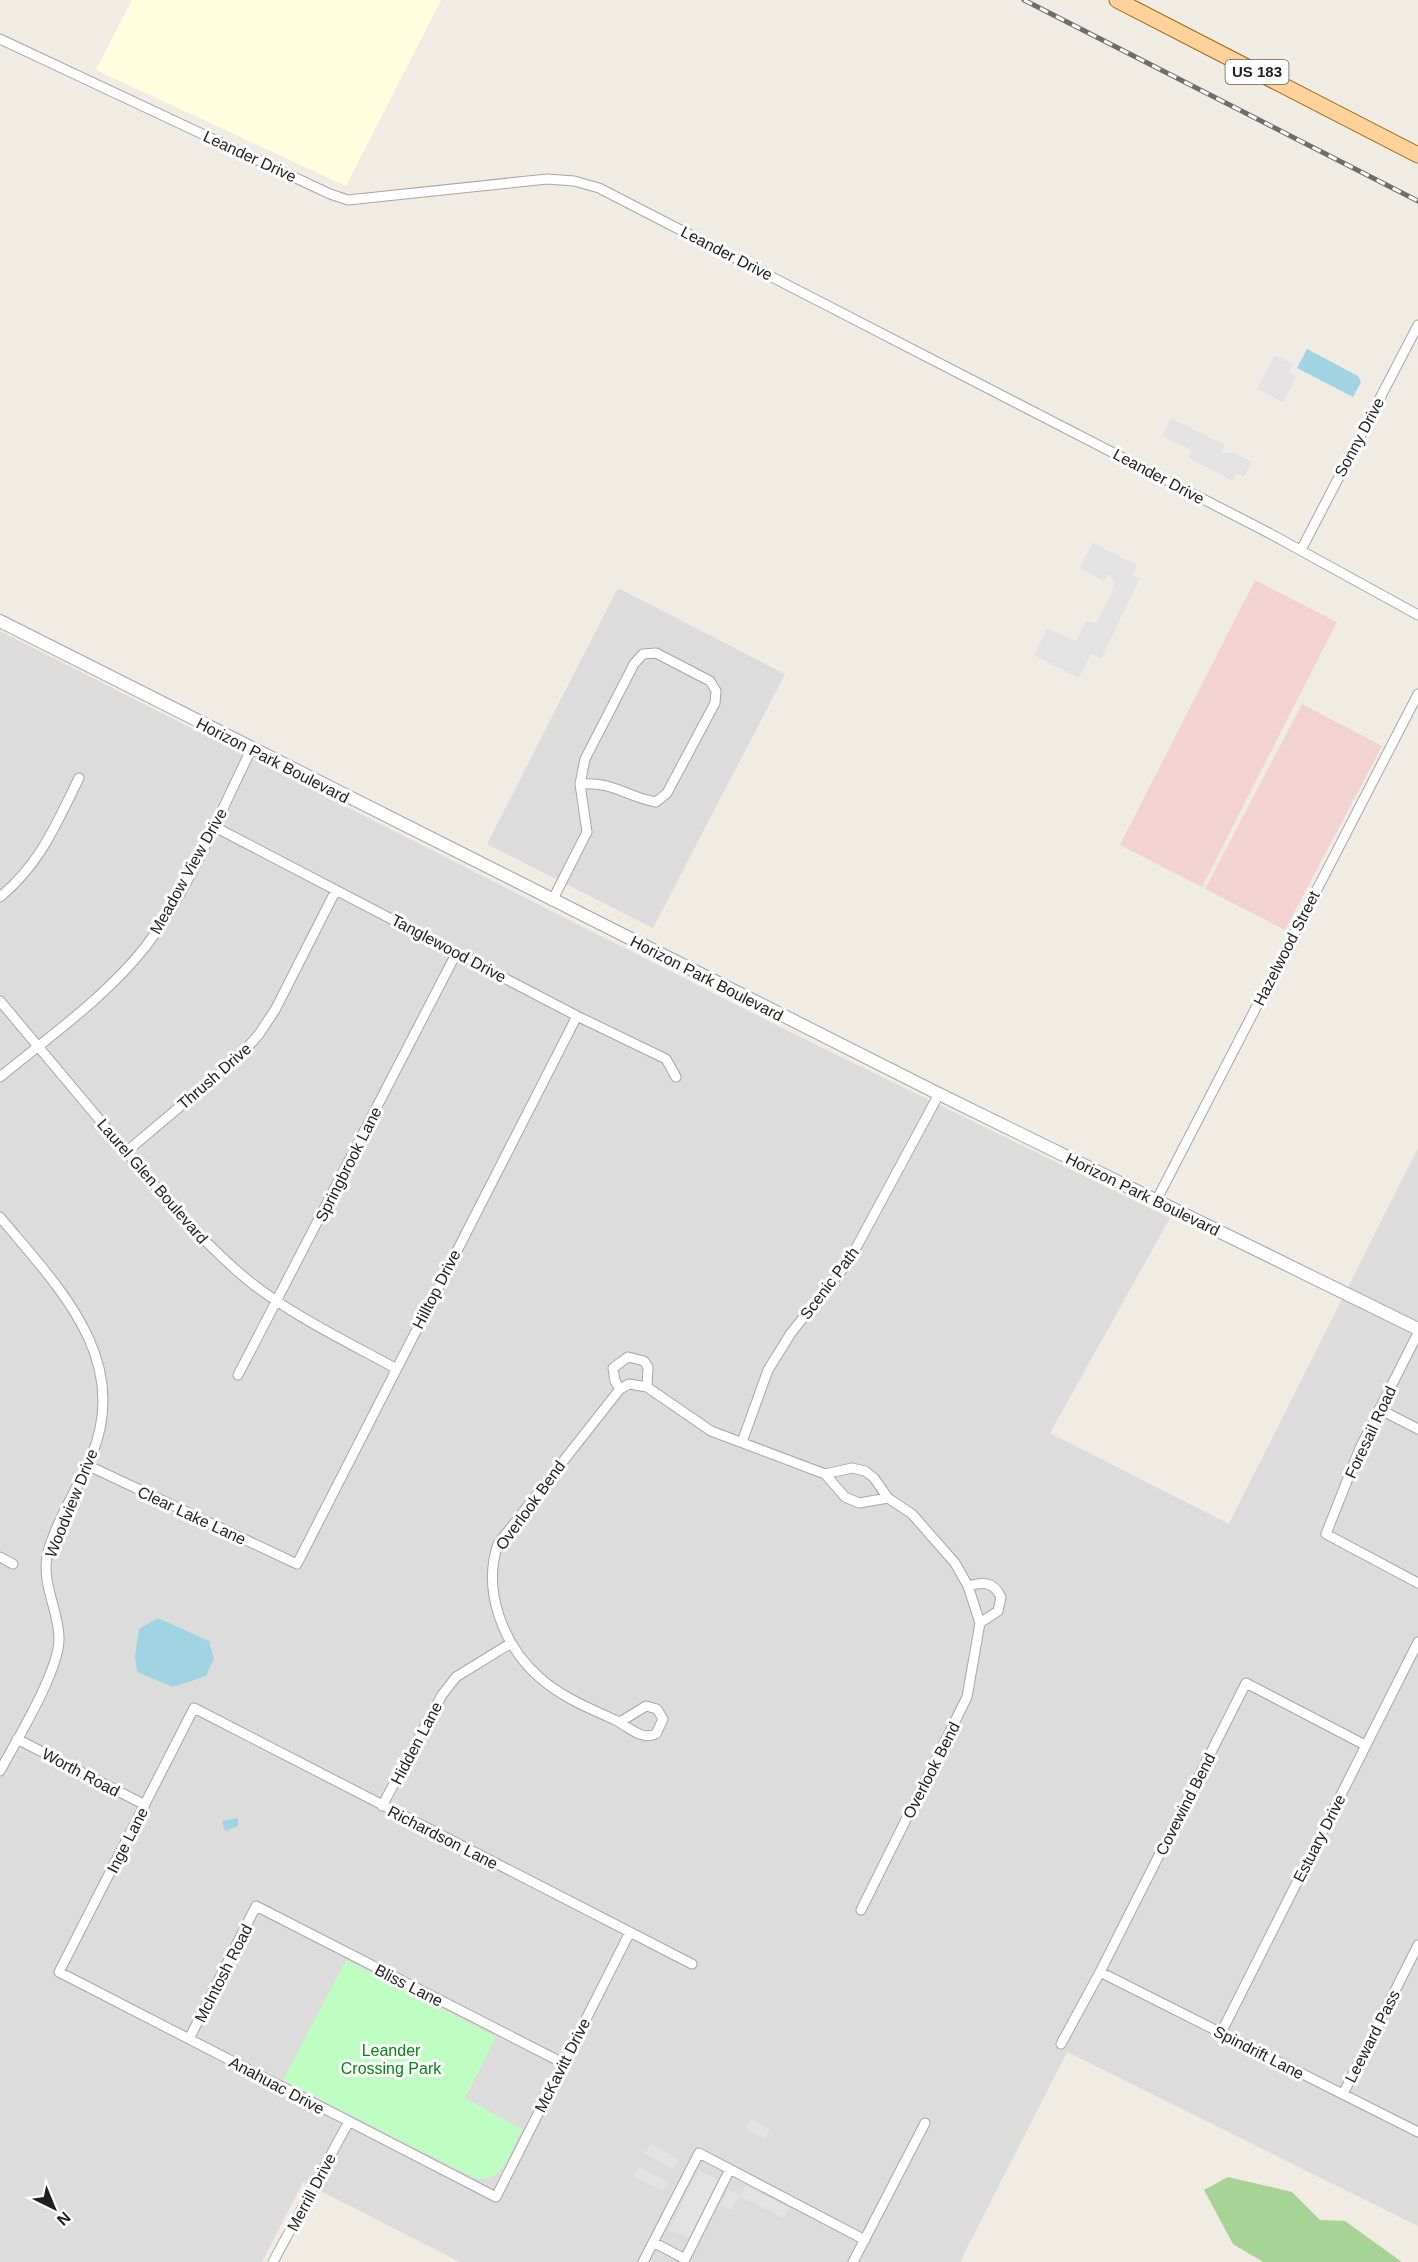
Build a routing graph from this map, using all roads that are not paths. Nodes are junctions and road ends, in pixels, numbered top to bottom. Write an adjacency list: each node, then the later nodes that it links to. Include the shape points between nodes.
1 (1118, 0): 3 (main road, US 183)
2 (0, 39): 5 (street, Leander Drive, via 348,200 547,179 599,188)
3 (1418, 155)
4 (1418, 326): 5 (street, Sonny Drive)
5 (1301, 550): 6 (street, Leander Drive)
6 (1418, 615)
7 (0, 621): 9 (street, Horizon Park Boulevard)
8 (1418, 694): 24 (street, Hazelwood Street)
9 (252, 748): 12 (street, Meadow View Drive); 15 (street, Horizon Park Boulevard)
10 (79, 778): 14 (street, via 40,855)
11 (580, 784): 11 (street, via 613,786 656,802 667,793 715,704 716,691 710,681 656,653 644,654 634,664 585,759); 15 (street, via 587,832)
12 (213, 826): 13 (street, Tanglewood Drive); 19 (street, Meadow View Drive, via 168,914 146,946 120,975)
13 (336, 890): 16 (street, Tanglewood Drive); 23 (street, Thrush Drive, via 259,1035 240,1056)
14 (0, 897)
15 (552, 901): 22 (street, Horizon Park Boulevard)
16 (457, 952): 18 (street, Tanglewood Drive); 26 (street, Springbrook Lane)
17 (0, 1001): 19 (street, Laurel Glen Boulevard)
18 (577, 1016): 21 (street, Tanglewood Drive, via 666,1059); 28 (street, Hilltop Drive)
19 (38, 1046): 20 (street, Meadow View Drive); 23 (street, Laurel Glen Boulevard)
20 (0, 1077)
21 (676, 1077)
22 (939, 1094): 24 (street, Horizon Park Boulevard); 34 (street, Scenic Path, via 849,1261 791,1333 768,1370)
23 (126, 1152): 26 (street, Laurel Glen Boulevard, via 206,1243)
24 (1156, 1202): 27 (street, Horizon Park Boulevard)
25 (0, 1217): 35 (street, Woodview Drive, via 71,1303 95,1351 101,1408 97,1437)
26 (277, 1300): 28 (street, Laurel Glen Boulevard); 29 (street, Springbrook Lane)
27 (1418, 1331): 32 (street, Foresail Road)
28 (395, 1368): 40 (street, Hilltop Drive)
29 (238, 1375)
30 (647, 1387): 31 (street, via 629,1384); 31 (street, via 648,1367 644,1361 628,1357 614,1368); 34 (street, via 711,1431)
31 (620, 1389): 45 (street, Overlook Bend, via 498,1544 492,1562 492,1581 501,1623)
32 (1379, 1409): 33 (street); 41 (street, Foresail Road, via 1326,1534)
33 (1418, 1429)
34 (742, 1442): 36 (street)
35 (87, 1465): 40 (street, Clear Lake Lane); 48 (street, Woodview Drive, via 46,1558 60,1639 53,1668)
36 (825, 1474): 37 (street, via 845,1497 859,1503); 37 (street, Overlook Bend, via 852,1468 865,1471)
37 (888, 1498): 42 (street, Overlook Bend, via 912,1514 939,1543)
38 (0, 1557): 39 (street)
39 (13, 1564)
40 (297, 1564)
41 (1418, 1582)
42 (968, 1586): 43 (street, Overlook Bend); 43 (street, via 989,1584 1001,1597 998,1611)
43 (980, 1623): 54 (street, Overlook Bend, via 967,1697)
44 (1418, 1642): 49 (street, Estuary Drive)
45 (511, 1643): 47 (street, Overlook Bend, via 538,1677 567,1698); 52 (street, Hidden Lane, via 456,1677 442,1695)
46 (194, 1708): 51 (street, Inge Lane); 52 (street, Richardson Lane)
47 (620, 1722)
48 (17, 1738): 50 (street, Woodview Drive); 51 (street, Worth Road)
49 (1365, 1745): 59 (street, Covewind Bend, via 1246,1683); 60 (street, Estuary Drive)
50 (0, 1771)
51 (145, 1805): 58 (street, Inge Lane)
52 (382, 1806): 55 (street, Richardson Lane)
53 (256, 1906): 61 (street, McIntosh Road); 63 (street, Bliss Lane)
54 (861, 1911)
55 (629, 1934): 57 (street, Richardson Lane); 63 (street, McKavitt Drive)
56 (1418, 1945): 64 (street, Leeward Pass)
57 (692, 1964)
58 (59, 1972): 61 (street, Anahuac Drive)
59 (1100, 1972): 60 (street, Spindrift Lane); 62 (street, Covewind Bend)
60 (1221, 2033): 64 (street, Spindrift Lane)
61 (189, 2039): 65 (street, Anahuac Drive)
62 (1061, 2044)
63 (562, 2063): 69 (street, McKavitt Drive)
64 (1343, 2094): 67 (street, Spindrift Lane)
65 (348, 2123): 69 (street, Anahuac Drive); 73 (street, Merrill Drive)
66 (925, 2123): 70 (street)
67 (1418, 2132)
68 (730, 2169): 70 (street); 71 (street, via 699,2152); 72 (street)
69 (496, 2197)
70 (865, 2240): 75 (street)
71 (653, 2242): 72 (street); 74 (street)
72 (685, 2261)
73 (273, 2262)
74 (643, 2262)
75 (853, 2262)

